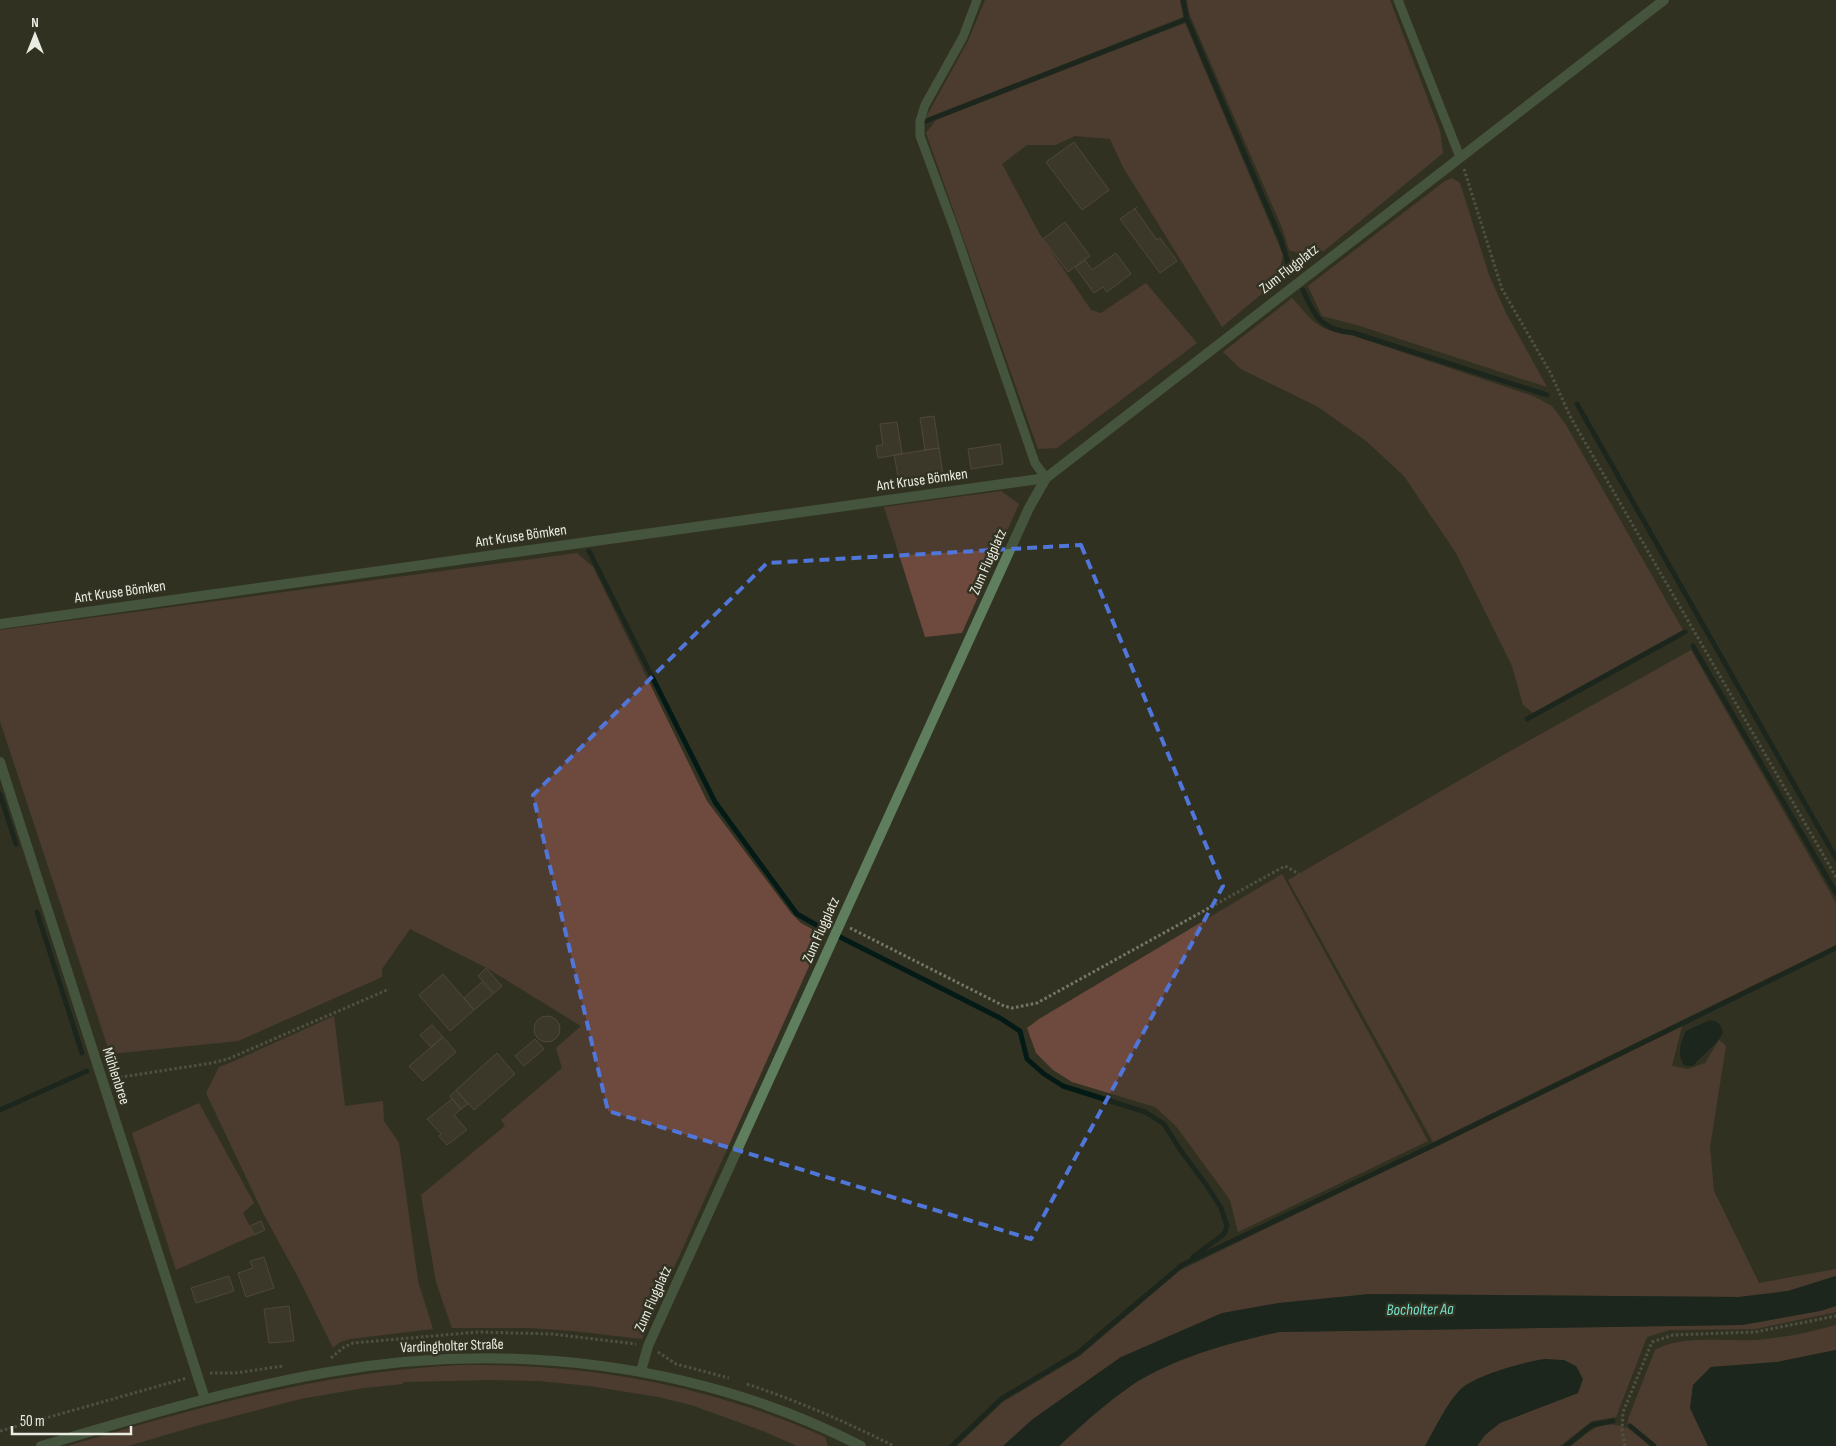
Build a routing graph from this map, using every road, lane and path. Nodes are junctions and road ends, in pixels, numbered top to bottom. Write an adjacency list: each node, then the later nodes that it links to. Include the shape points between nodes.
1 (977, 0): 5 (lane, via 963,37 925,105 920,120 920,136 1035,463)
2 (1398, 0): 4 (lane)
3 (1664, 0): 4 (street, Zum Flugplatz)
4 (1460, 157): 5 (street, Zum Flugplatz); 9 (path, via 1502,289 1550,372 1576,426)
5 (1046, 478): 6 (street, Ant Kruse Bömken); 10 (street, Zum Flugplatz, via 1029,508)
6 (0, 624)
7 (0, 762): 12 (street, Mühlenbree)
8 (1299, 874): 10 (path, via 1285,866 1037,1003 1012,1008)
9 (1836, 877)
10 (840, 923): 14 (street, Zum Flugplatz, via 648,1346)
11 (389, 989): 12 (path, via 228,1059)
12 (102, 1082): 15 (street, Mühlenbree)
13 (1836, 1316): 18 (path, via 1755,1332 1673,1335 1652,1342 1623,1412)
14 (640, 1371): 15 (street, Vardingholter Straße, via 554,1361 447,1359 329,1372); 17 (street, Vardingholter Straße, via 739,1396 829,1430)
15 (205, 1399): 16 (street, Vardingholter Straße)
16 (41, 1446)
17 (861, 1446)
18 (1625, 1446)

